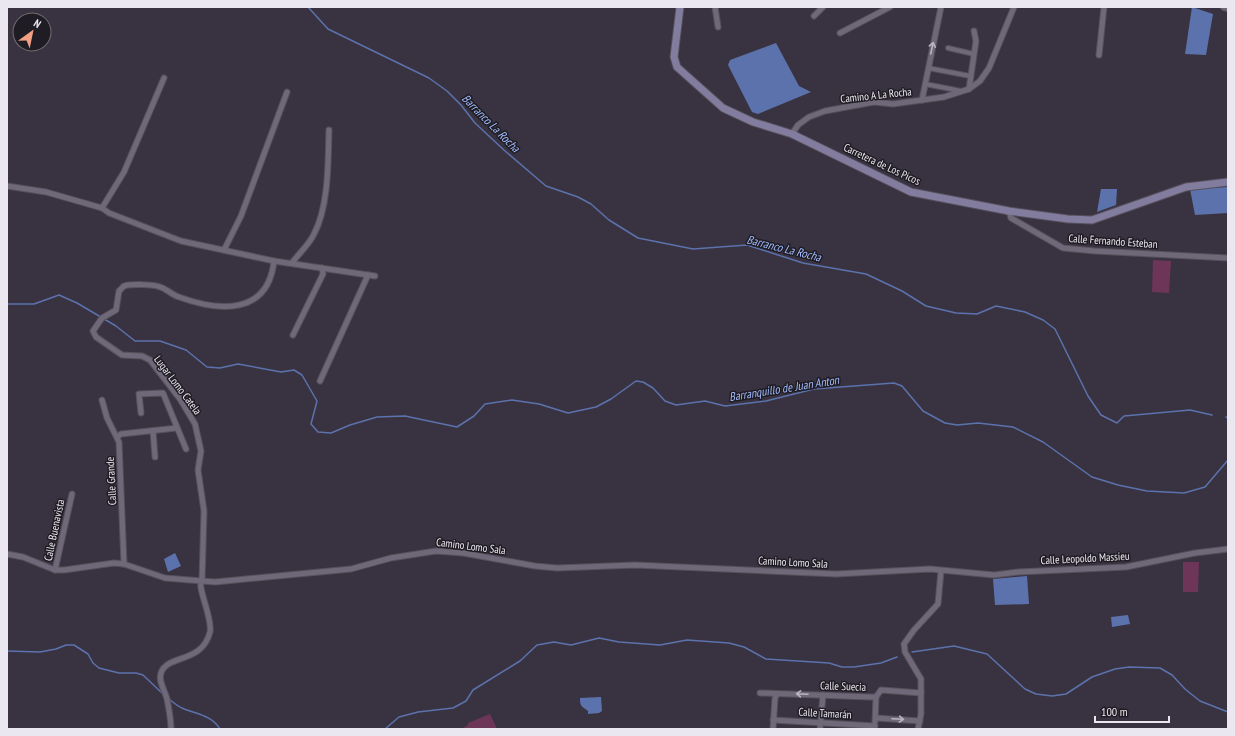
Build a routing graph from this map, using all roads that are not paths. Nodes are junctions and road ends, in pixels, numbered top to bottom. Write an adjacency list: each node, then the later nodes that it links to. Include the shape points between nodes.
1 (680, 7): 26 (main road, Carretera de Los Picos, via 674,57 680,71 733,114)
2 (715, 7): 11 (street)
3 (823, 7): 10 (street)
4 (890, 7): 13 (street)
5 (941, 7): 17 (street, one-way to 5)
6 (1014, 7): 21 (street, via 995,55 980,82)
7 (1104, 7): 16 (street)
8 (1224, 7): 9 (street)
9 (1228, 8)
10 (814, 16)
11 (718, 27)
12 (974, 31): 15 (street)
13 (840, 33)
14 (948, 48): 15 (street)
15 (974, 54): 18 (street)
16 (1099, 55)
17 (928, 68): 18 (street); 20 (street)
18 (970, 76): 21 (street)
19 (164, 78): 29 (street, via 124,172)
20 (925, 84): 22 (street); 24 (street)
21 (969, 89): 22 (street, Camino A La Rocha)
22 (963, 91): 24 (street, Camino A La Rocha)
23 (288, 92): 31 (street, via 241,216)
24 (922, 100): 26 (street, Camino A La Rocha, via 893,104 874,102 825,111 809,117 798,125)
25 (329, 130): 34 (street, via 328,164 319,224 307,245)
26 (792, 134): 30 (main road, Carretera de Los Picos, via 911,192)
27 (1228, 182): 30 (main road, Carretera de Los Picos, via 1186,187 1092,220)
28 (7, 186): 29 (street, via 46,192)
29 (102, 208): 31 (street, via 181,241)
30 (1009, 211): 32 (street, Calle Fernando Esteban, via 1011,218 1063,248)
31 (224, 250): 33 (street)
32 (1228, 258)
33 (274, 260): 34 (street); 53 (street, Lugar Lomo Catela, via 273,273 261,294 251,301 238,305 221,307 194,301 178,297 160,286 124,286 119,291 116,310 102,318 93,331 96,337 122,355 142,356 150,360 180,399 195,424 201,451 198,470 204,511)
34 (292, 263): 35 (street)
35 (322, 268): 36 (street); 38 (street, via 323,274)
36 (368, 275): 37 (street); 39 (street)
37 (375, 276)
38 (293, 335)
39 (320, 381)
40 (102, 400): 44 (street, Calle Grande)
41 (141, 412): 42 (street, via 139,394 163,393)
42 (177, 428): 43 (street); 45 (street)
43 (153, 432): 44 (street, via 121,434); 46 (street)
44 (117, 438): 50 (street, Calle Grande)
45 (186, 449)
46 (155, 457)
47 (72, 494): 51 (street, Calle Buenavista)
48 (1228, 549): 52 (street, Calle Leopoldo Massieu, via 1111,569 1031,571 994,575)
49 (7, 554): 51 (street, Camino Lomo Sala, via 23,557)
50 (124, 564): 51 (street, Camino Lomo Sala); 53 (street, Camino Lomo Sala, via 165,578)
51 (55, 570)
52 (941, 571): 53 (street, Camino Lomo Sala, via 800,574 635,565 564,568 436,551 391,558 350,569 215,582); 55 (street, via 938,604 904,644 905,652 921,679)
53 (202, 580): 64 (street, via 200,586 211,623 206,640 194,654 167,665 160,675 170,713)
54 (760, 693): 56 (street, Calle Suecia)
55 (922, 693): 58 (street, Calle Suecia, via 881,690); 61 (street)
56 (777, 694): 57 (street, Calle Suecia, one-way to 56); 60 (street)
57 (823, 695): 58 (street, Calle Suecia); 62 (street)
58 (876, 697): 59 (street)
59 (876, 718): 61 (street, one-way to 61); 63 (street)
60 (773, 720): 62 (street, Calle Tamarán); 65 (street)
61 (920, 720): 66 (street)
62 (820, 726): 63 (street, Calle Tamarán)
63 (875, 727)
64 (170, 729)
65 (773, 729)
66 (918, 729)

